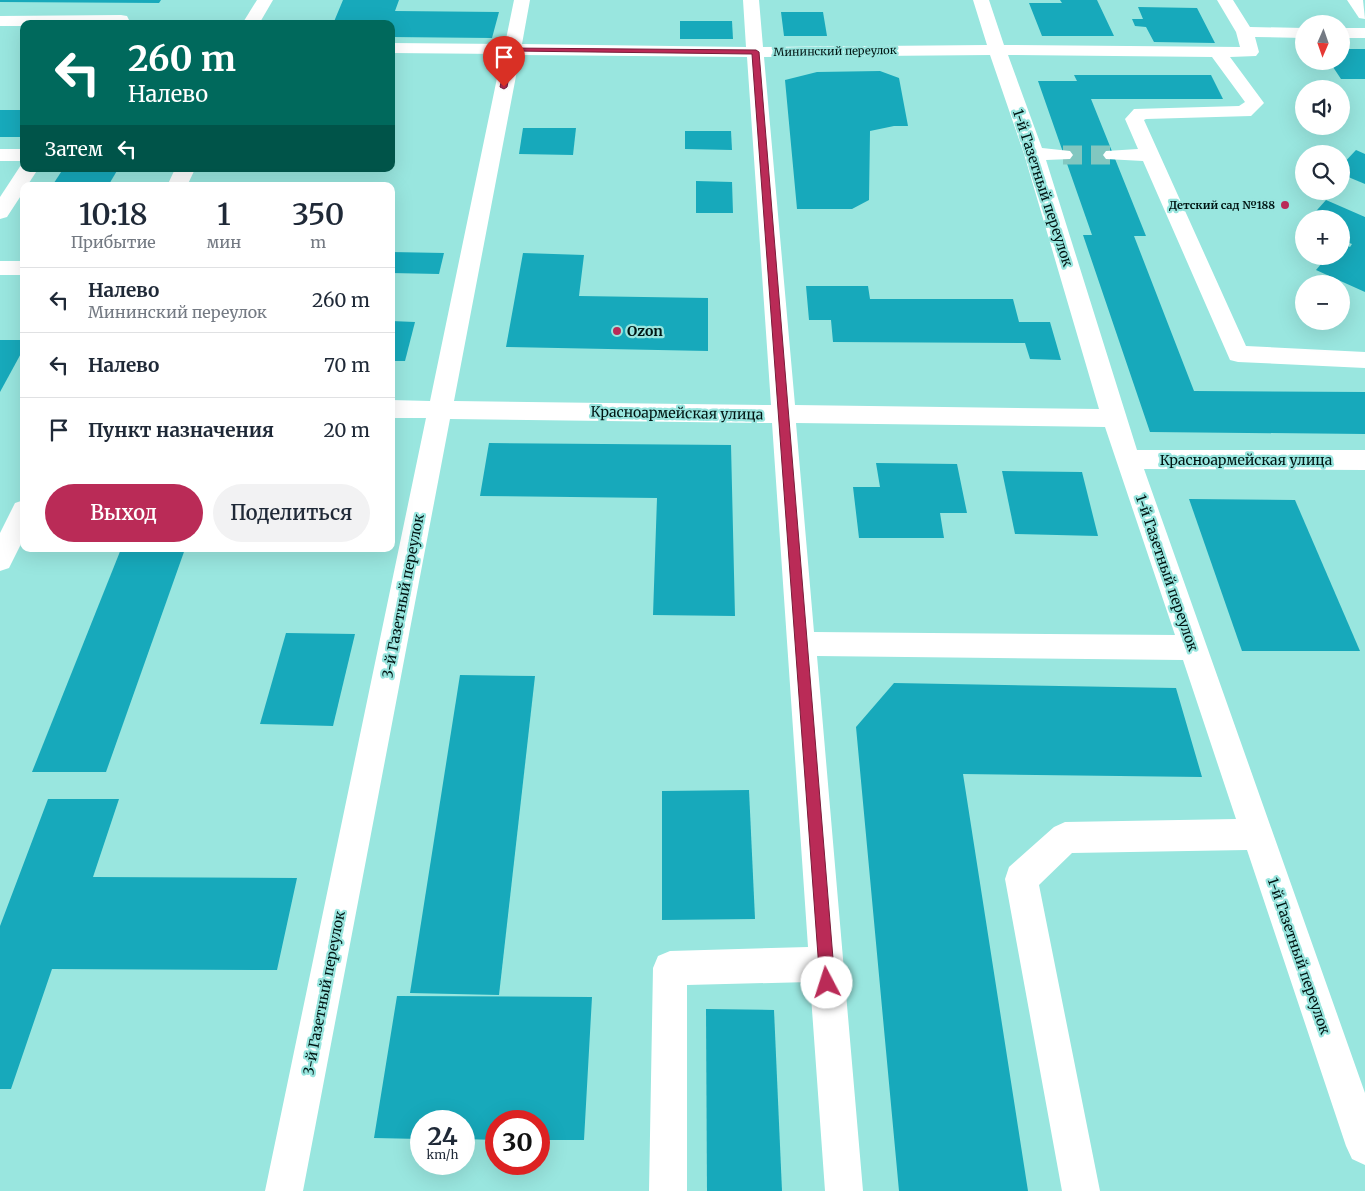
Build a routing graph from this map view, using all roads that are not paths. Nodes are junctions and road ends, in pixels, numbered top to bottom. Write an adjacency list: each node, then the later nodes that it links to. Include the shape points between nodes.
1 (265, 0): 8 (street)
2 (522, 0): 16 (street, 3-й Газетный переулок)
3 (751, 0): 18 (street)
4 (981, 0): 17 (street, 1-й Газетный переулок)
5 (1226, 0): 11 (street)
6 (1355, 0): 7 (street)
7 (1365, 14)
8 (252, 20)
9 (0, 21): 10 (street)
10 (20, 21)
11 (1245, 32): 12 (street); 19 (street, Мининский переулок, via 1250,52)
12 (1295, 33)
13 (1350, 33): 14 (street)
14 (1365, 33)
15 (395, 48): 16 (street, Мининский переулок)
16 (511, 49): 18 (street, Мининский переулок); 32 (street, 3-й Газетный переулок)
17 (997, 50): 18 (street, Мининский переулок); 19 (street, Мининский переулок); 20 (street, 1-й Газетный переулок)
18 (756, 52): 33 (street)
19 (1217, 52): 25 (street, via 1254,103 1244,112 1141,113 1134,119)
20 (1034, 154): 21 (street); 34 (street, 1-й Газетный переулок)
21 (1063, 154)
22 (0, 155): 23 (street)
23 (20, 155)
24 (1113, 155): 25 (street)
25 (1150, 155): 30 (street, via 1238,354)
26 (26, 172): 27 (street)
27 (0, 213)
28 (0, 268): 29 (street)
29 (20, 268)
30 (1365, 360)
31 (395, 409): 32 (street, Красноармейская улица)
32 (441, 410): 33 (street, Красноармейская улица); 44 (street, 3-й Газетный переулок)
33 (782, 414): 34 (street, Красноармейская улица); 39 (street)
34 (1114, 418): 35 (street, 1-й Газетный переулок)
35 (1128, 459): 36 (street, Красноармейская улица); 40 (street, 1-й Газетный переулок)
36 (1365, 460)
37 (20, 518): 38 (street)
38 (0, 560)
39 (800, 644): 40 (street); 42 (street)
40 (1193, 648): 41 (street, 1-й Газетный переулок)
41 (1257, 834): 43 (street, 1-й Газетный переулок); 47 (street, via 1066,838 1021,879)
42 (826, 964): 45 (street, via 670,968); 46 (street)
43 (1365, 1144)
44 (284, 1191)
45 (668, 1191)
46 (844, 1191)
47 (1081, 1191)

